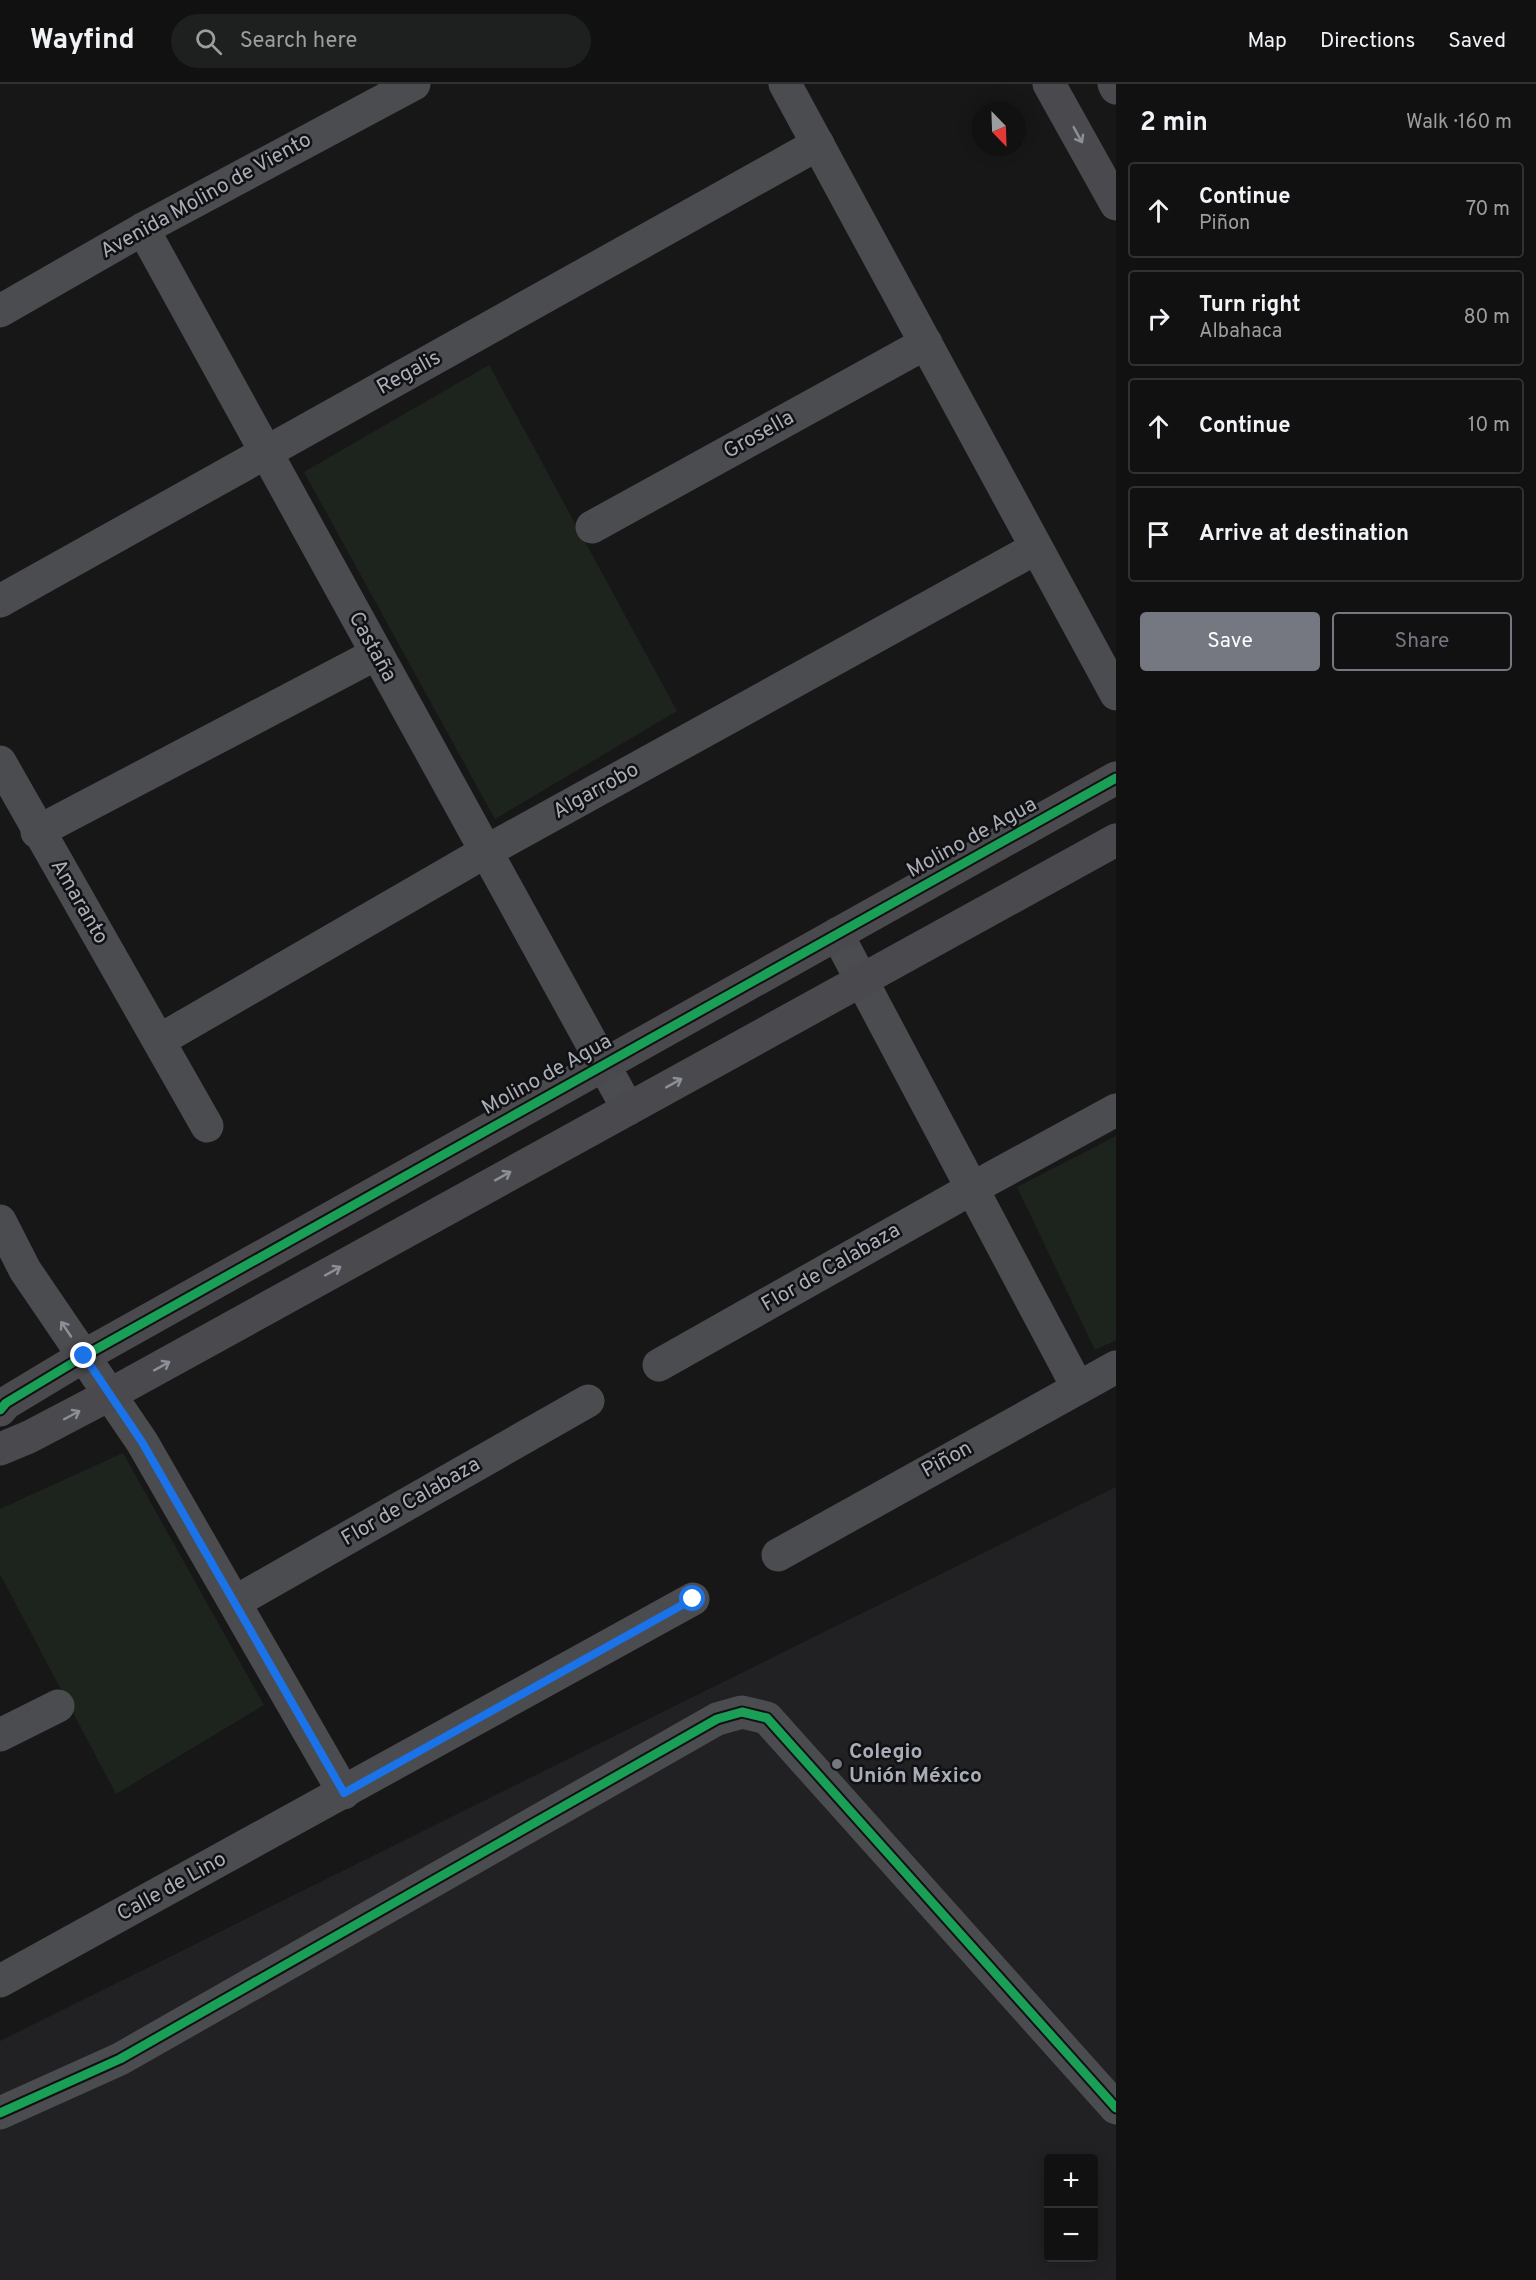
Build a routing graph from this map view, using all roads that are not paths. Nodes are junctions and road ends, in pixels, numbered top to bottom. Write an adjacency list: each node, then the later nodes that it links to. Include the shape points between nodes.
1 (414, 84): 8 (street, Avenida Molino de Viento)
2 (785, 84): 6 (street)
3 (1049, 84): 7 (street, one-way to 7)
4 (1114, 84): 5 (street)
5 (1116, 88)
6 (818, 144): 10 (street); 11 (street, Regalis)
7 (1116, 204)
8 (143, 229): 9 (street, Avenida Molino de Viento); 11 (street, Castaña)
9 (0, 311)
10 (926, 343): 12 (street, Grosella); 13 (street)
11 (266, 453): 14 (street, Regalis); 15 (street, Castaña)
12 (592, 527)
13 (1036, 548): 16 (street); 21 (street, Algarrobo)
14 (0, 601)
15 (376, 654): 19 (street); 21 (street, Castaña)
16 (1116, 694)
17 (0, 762): 19 (street, Amaranto)
18 (1116, 778): 22 (street, Molino de Agua)
19 (38, 832): 24 (street, Amaranto)
20 (1116, 840): 23 (street)
21 (485, 852): 24 (street, Algarrobo); 25 (street, Castaña)
22 (837, 934): 23 (street); 25 (street, Molino de Agua)
23 (861, 979): 26 (street, one-way to 23); 29 (street)
24 (160, 1040): 28 (street, Amaranto)
25 (602, 1065): 26 (street, Castaña); 31 (street, Molino de Agua)
26 (628, 1109): 35 (street, one-way to 26)
27 (1116, 1110): 29 (street, Flor de Calabaza)
28 (207, 1126)
29 (971, 1189): 32 (street, Flor de Calabaza); 34 (street)
30 (0, 1221): 31 (street, one-way to 30, via 25,1270)
31 (84, 1356): 35 (street); 36 (street, Molino de Agua)
32 (659, 1365)
33 (1116, 1367): 34 (street, Piñon)
34 (1078, 1388): 39 (street, Piñon)
35 (111, 1394): 38 (street, one-way to 35); 41 (street)
36 (2, 1401): 38 (street)
37 (588, 1401): 41 (street, Flor de Calabaza)
38 (15, 1443)
39 (778, 1555)
40 (693, 1599): 44 (street)
41 (235, 1602): 44 (street)
42 (58, 1706): 43 (street)
43 (0, 1735)
44 (344, 1793): 45 (street, Calle de Lino)
45 (0, 1981)
46 (1116, 2108): 47 (street, via 767,1718 742,1712 717,1719 120,2059)
47 (0, 2113)

